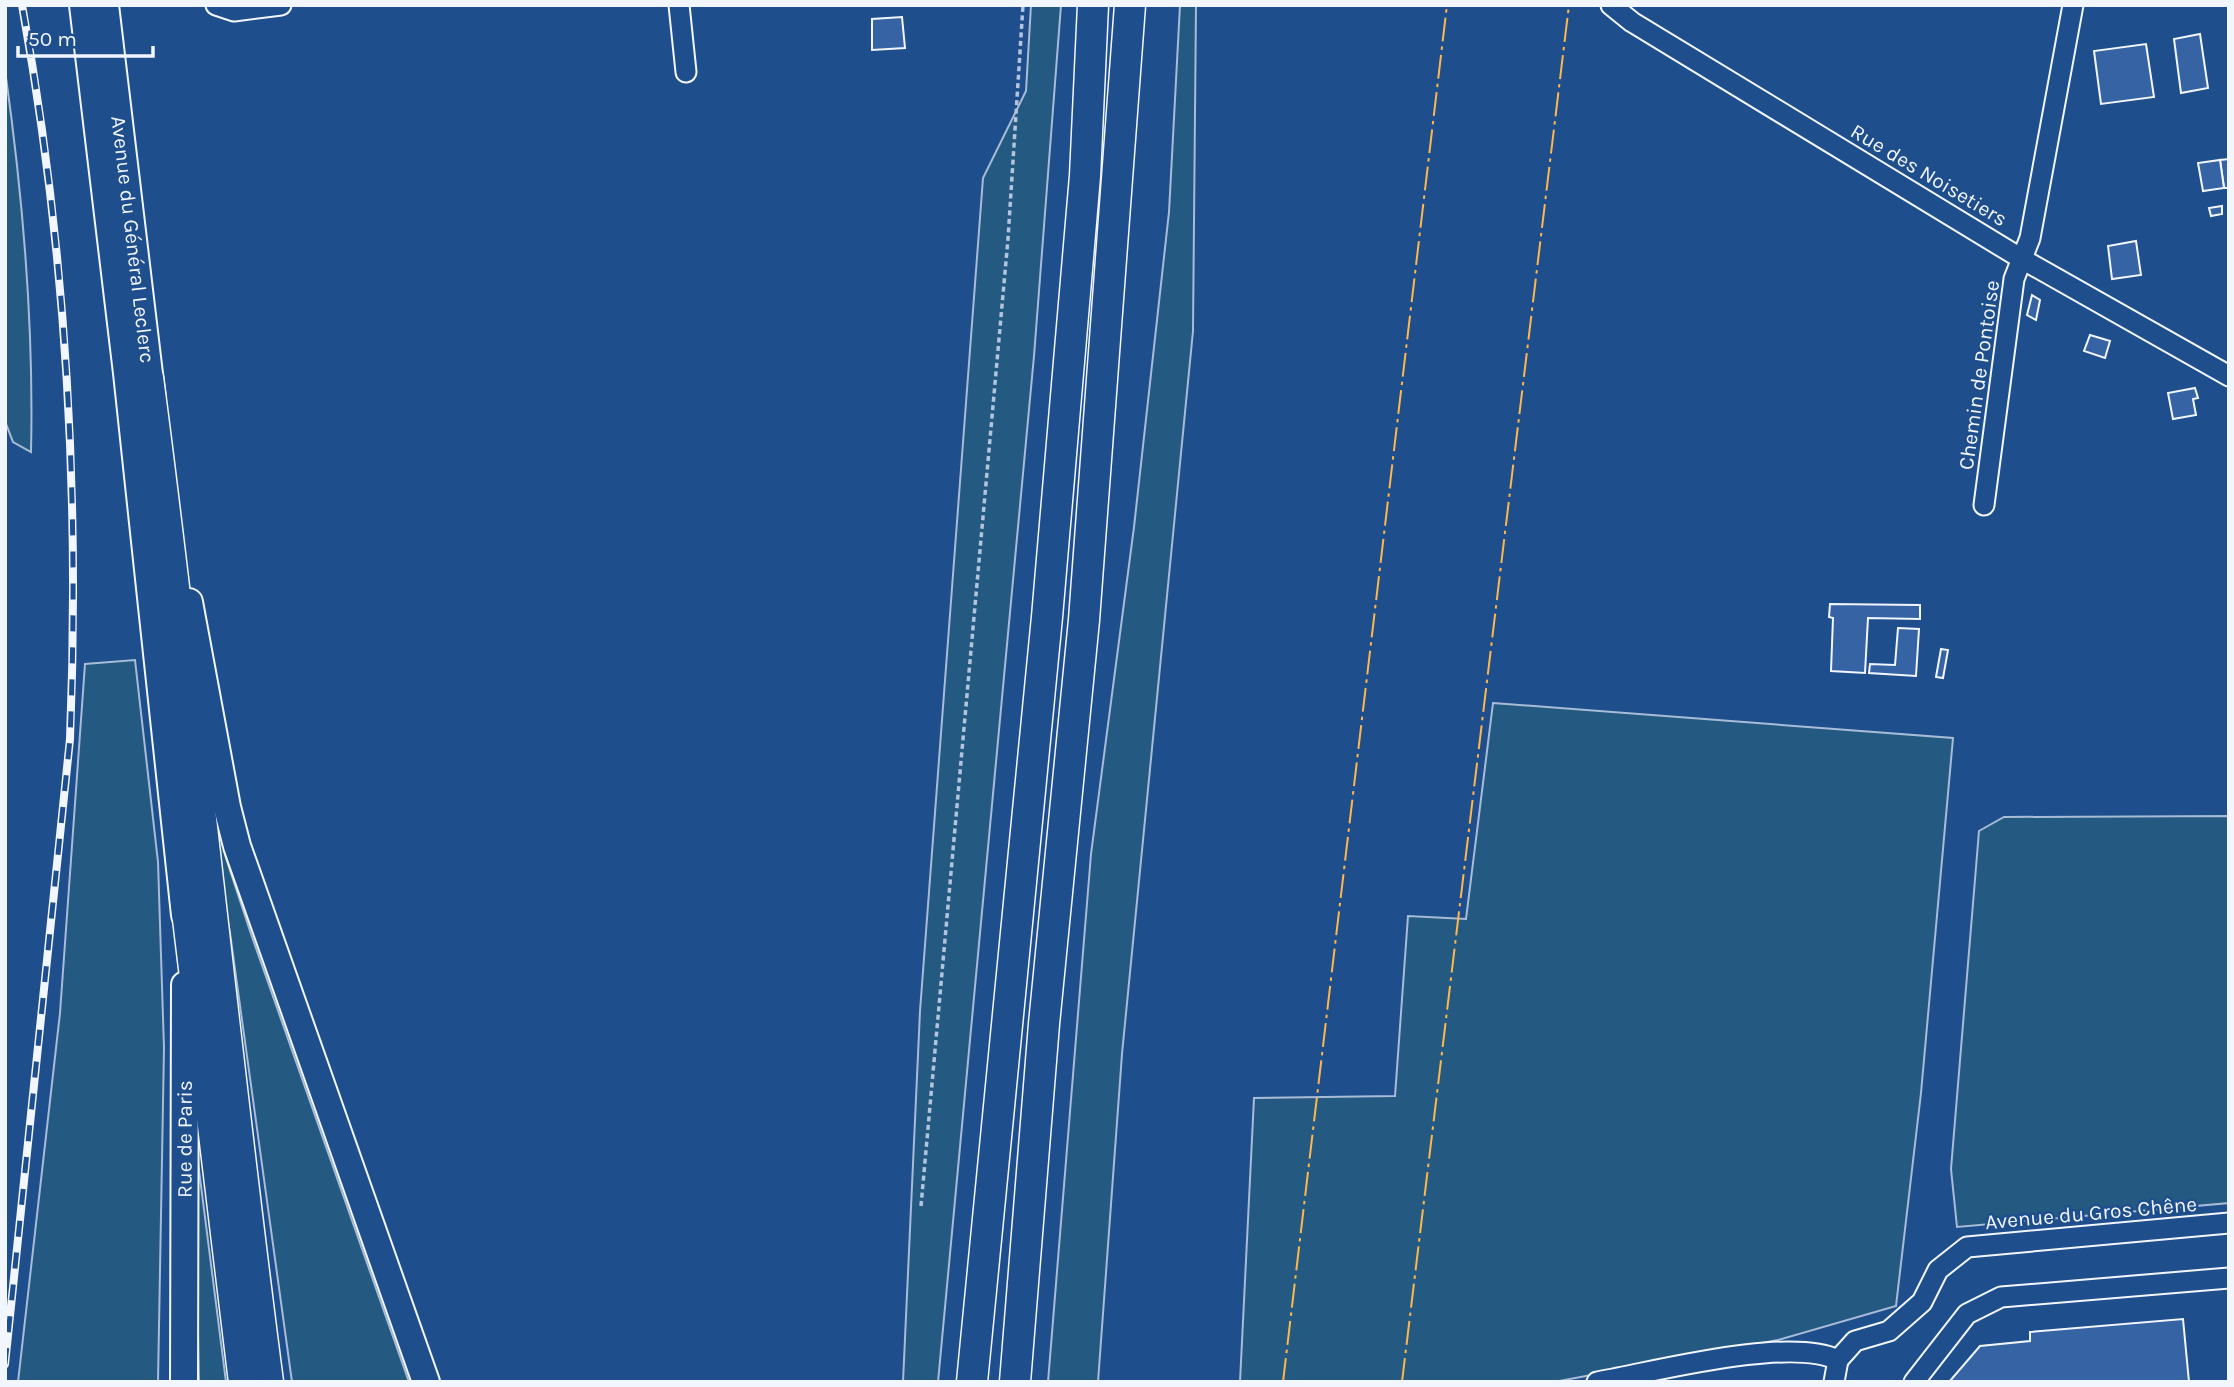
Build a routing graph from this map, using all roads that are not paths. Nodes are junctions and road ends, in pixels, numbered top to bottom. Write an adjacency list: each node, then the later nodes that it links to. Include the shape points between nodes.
1 (83, 5): 15 (main road, Avenue du Général Leclerc)
2 (105, 5): 13 (main road, Avenue du Général Leclerc)
3 (216, 5): 4 (street, via 234,11)
4 (281, 5)
5 (679, 5): 10 (street)
6 (1093, 5): 23 (highway, via 1085,176 1049,589)
7 (1130, 5): 24 (highway, via 1084,620)
8 (1611, 5): 11 (street, Rue des Noisetiers)
9 (2073, 5): 11 (street, Chemin de Pontoise, via 2030,238)
10 (686, 72)
11 (2022, 259): 12 (street, Rue des Noisetiers); 14 (street, Chemin de Pontoise, via 2014,279)
12 (2229, 376)
13 (148, 378): 21 (highway); 22 (main road, Avenue du Général Leclerc, via 213,739 237,846)
14 (1984, 505)
15 (185, 894): 19 (main road, Rue de Paris); 20 (highway)
16 (2229, 1223): 18 (street, Avenue du Gros Chêne, via 1967,1247 1938,1270 1922,1302 1897,1324 1855,1341)
17 (2229, 1278): 27 (street, via 2001,1297 1967,1314)
18 (1838, 1360): 25 (street, via 1782,1350); 26 (street)
19 (184, 1382)
20 (244, 1382)
21 (268, 1382)
22 (426, 1382)
23 (972, 1382)
24 (1015, 1382)
25 (1597, 1382)
26 (1834, 1382)
27 (1914, 1382)

